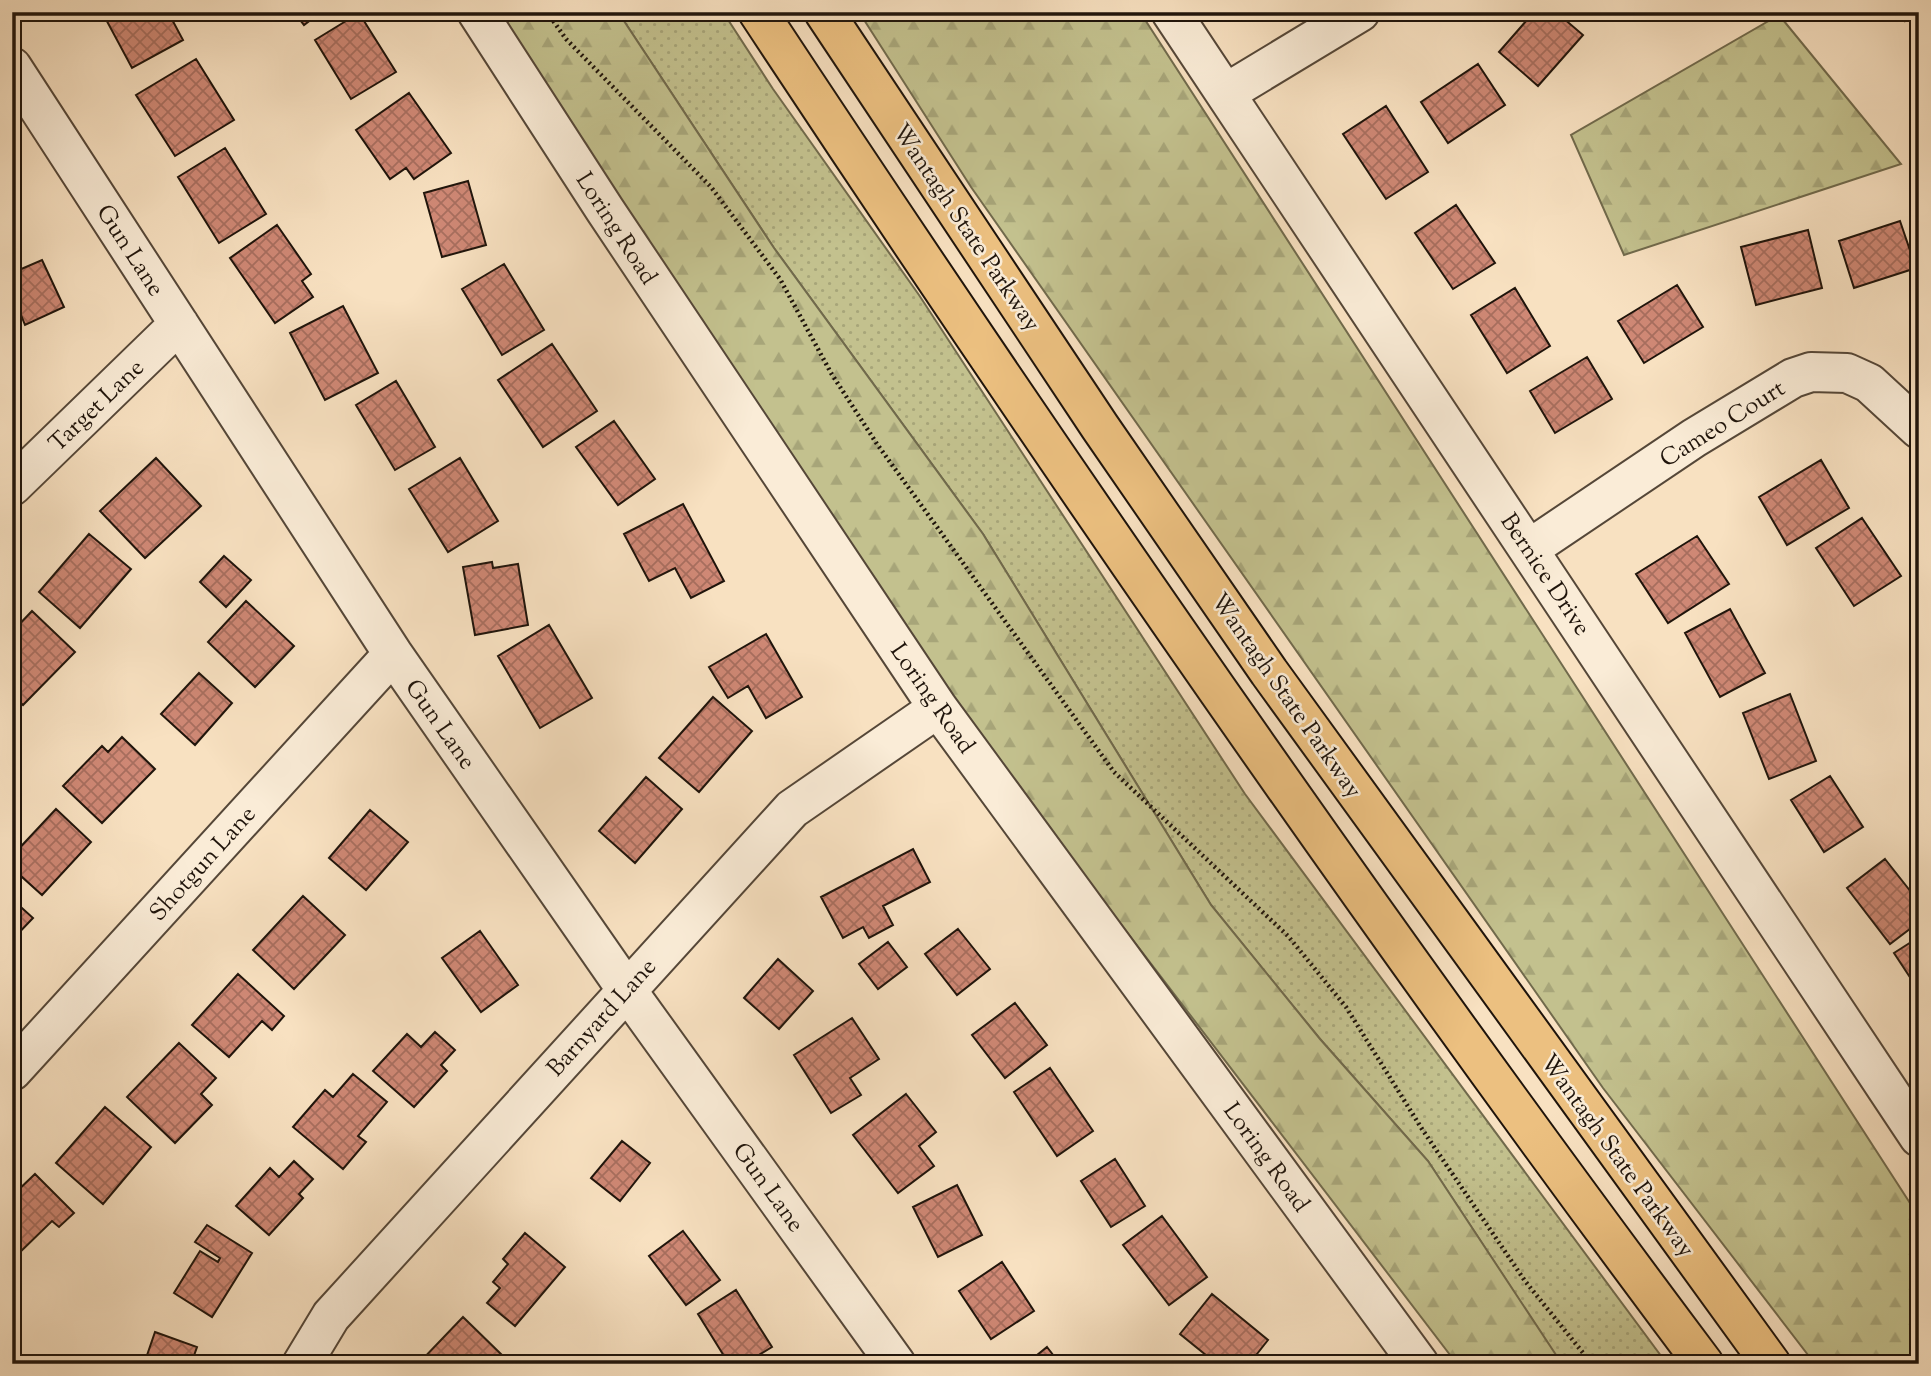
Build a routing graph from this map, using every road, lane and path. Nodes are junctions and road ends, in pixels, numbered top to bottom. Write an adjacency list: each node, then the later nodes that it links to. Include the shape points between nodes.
1 (477, 12): 14 (street, Loring Road)
2 (547, 12): 21 (path, via 566,39 711,187 750,238 780,279 831,373 877,444 1114,772 1288,936 1346,1007 1511,1259)
3 (758, 12): 22 (highway, via 933,277 1270,765)
4 (824, 12): 23 (highway, Wantagh State Parkway, via 1269,672)
5 (1171, 12): 8 (street, Bernice Drive)
6 (1360, 12): 8 (street)
7 (12, 67): 9 (street, Gun Lane)
8 (1226, 93): 12 (street, Bernice Drive)
9 (179, 324): 11 (street, Target Lane); 13 (street, Gun Lane)
10 (1919, 429): 12 (street, Cameo Court, via 1869,383 1847,373 1811,372 1793,378 1694,438)
11 (12, 486)
12 (1529, 549): 17 (street, Bernice Drive)
13 (393, 654): 15 (street, Gun Lane); 16 (street, Shotgun Lane)
14 (938, 708): 15 (street, Barnyard Lane, via 792,809); 20 (street, Loring Road)
15 (626, 989): 18 (street, Gun Lane); 19 (street, Barnyard Lane, via 331,1316)
16 (12, 1071)
17 (1914, 1120)
18 (892, 1362)
19 (302, 1364)
20 (1419, 1364)
21 (1592, 1364)
22 (1704, 1364)
23 (1771, 1364)

